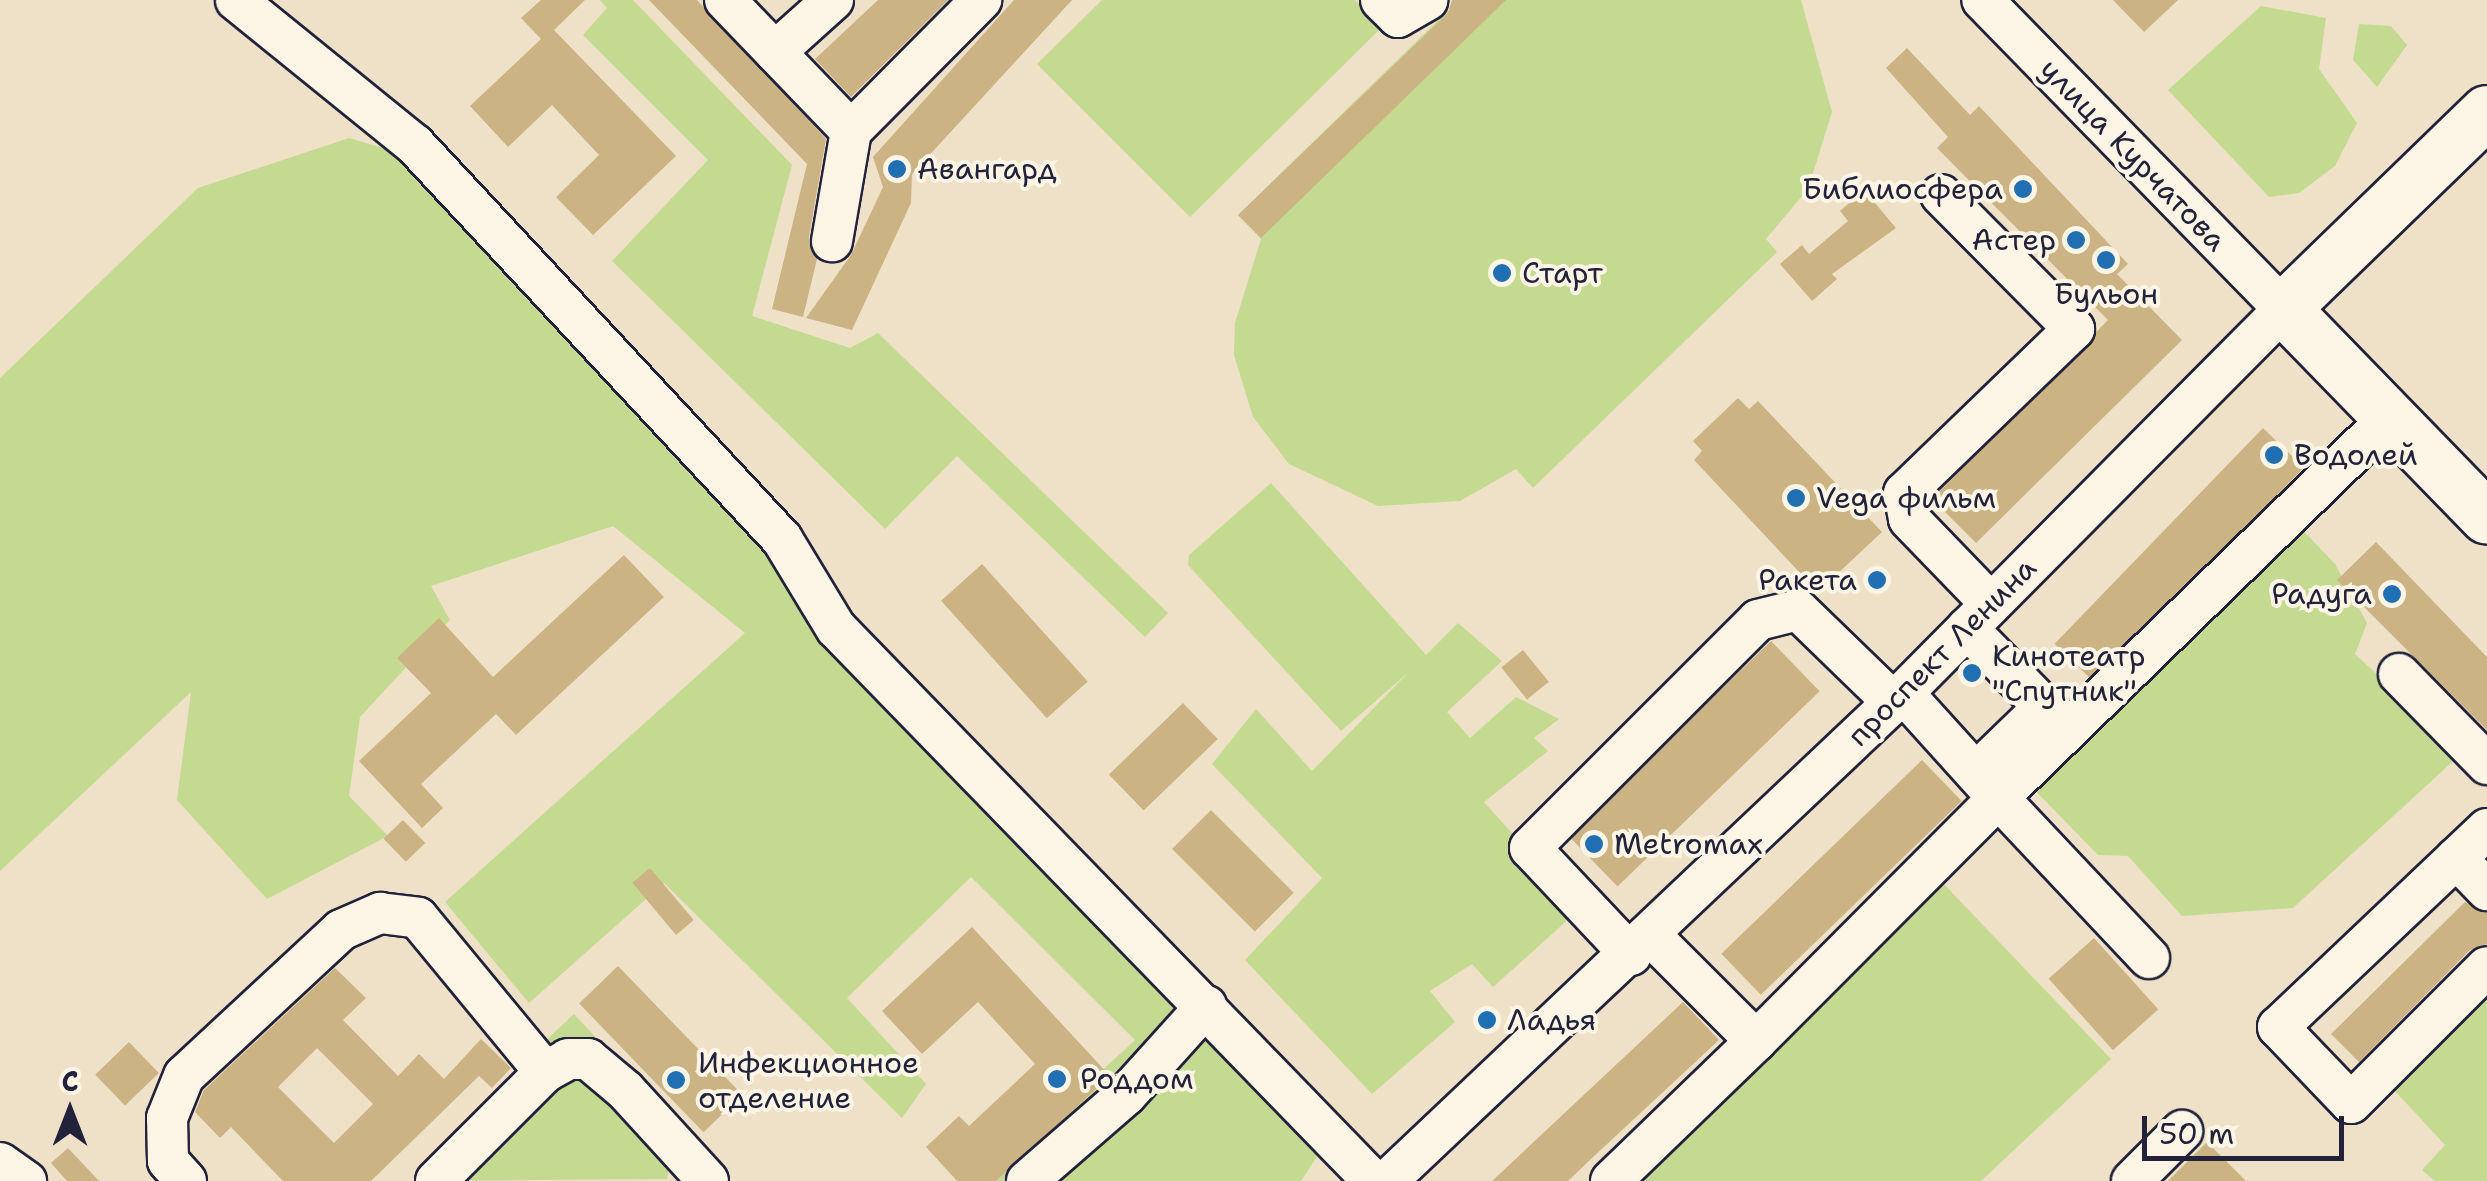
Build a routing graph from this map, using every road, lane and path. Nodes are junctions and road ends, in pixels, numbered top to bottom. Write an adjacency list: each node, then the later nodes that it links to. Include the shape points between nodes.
1 (236, 0): 27 (street, via 414,144 782,539 836,628)
2 (725, 0): 8 (street)
3 (833, 0): 8 (street)
4 (981, 0): 10 (street)
5 (1381, 0): 6 (street, via 1398,17)
6 (1428, 0)
7 (1982, 0): 13 (street, улица Курчатова)
8 (776, 52): 10 (street)
9 (2485, 119): 13 (main road, проспект Ленина)
10 (851, 131): 12 (street)
11 (1941, 195): 16 (street, via 2074,330 1904,493 1910,519)
12 (832, 241)
13 (2284, 309): 14 (main road); 16 (street, проспект Ленина)
14 (2390, 418): 15 (main road); 20 (street)
15 (2487, 518)
16 (1979, 616): 18 (street, проспект Ленина); 20 (street, via 2044,707)
17 (2400, 674): 19 (street)
18 (1898, 697): 20 (street); 24 (street, проспект Ленина); 24 (street, via 1798,610 1758,620 1530,848)
19 (2487, 764)
20 (1987, 785): 25 (street); 28 (street)
21 (2487, 828): 22 (street)
22 (2456, 858): 23 (street); 26 (street, via 2278,1028 2352,1102)
23 (2487, 890)
24 (1640, 945): 28 (street); 38 (street, проспект Ленина)
25 (2149, 958)
26 (2487, 967)
27 (1206, 1006): 36 (street, via 1126,1096); 37 (street)
28 (1756, 1041): 39 (street)
29 (545, 1072): 33 (street, via 418,918 380,912 342,930 184,1076 166,1118 168,1161); 34 (street); 35 (street, via 588,1059)
30 (2182, 1132): 40 (street)
31 (0, 1163): 32 (street)
32 (26, 1181)
33 (186, 1181)
34 (436, 1181)
35 (708, 1181)
36 (1027, 1181)
37 (1372, 1181)
38 (1387, 1181)
39 (1610, 1181)
40 (2132, 1181)

